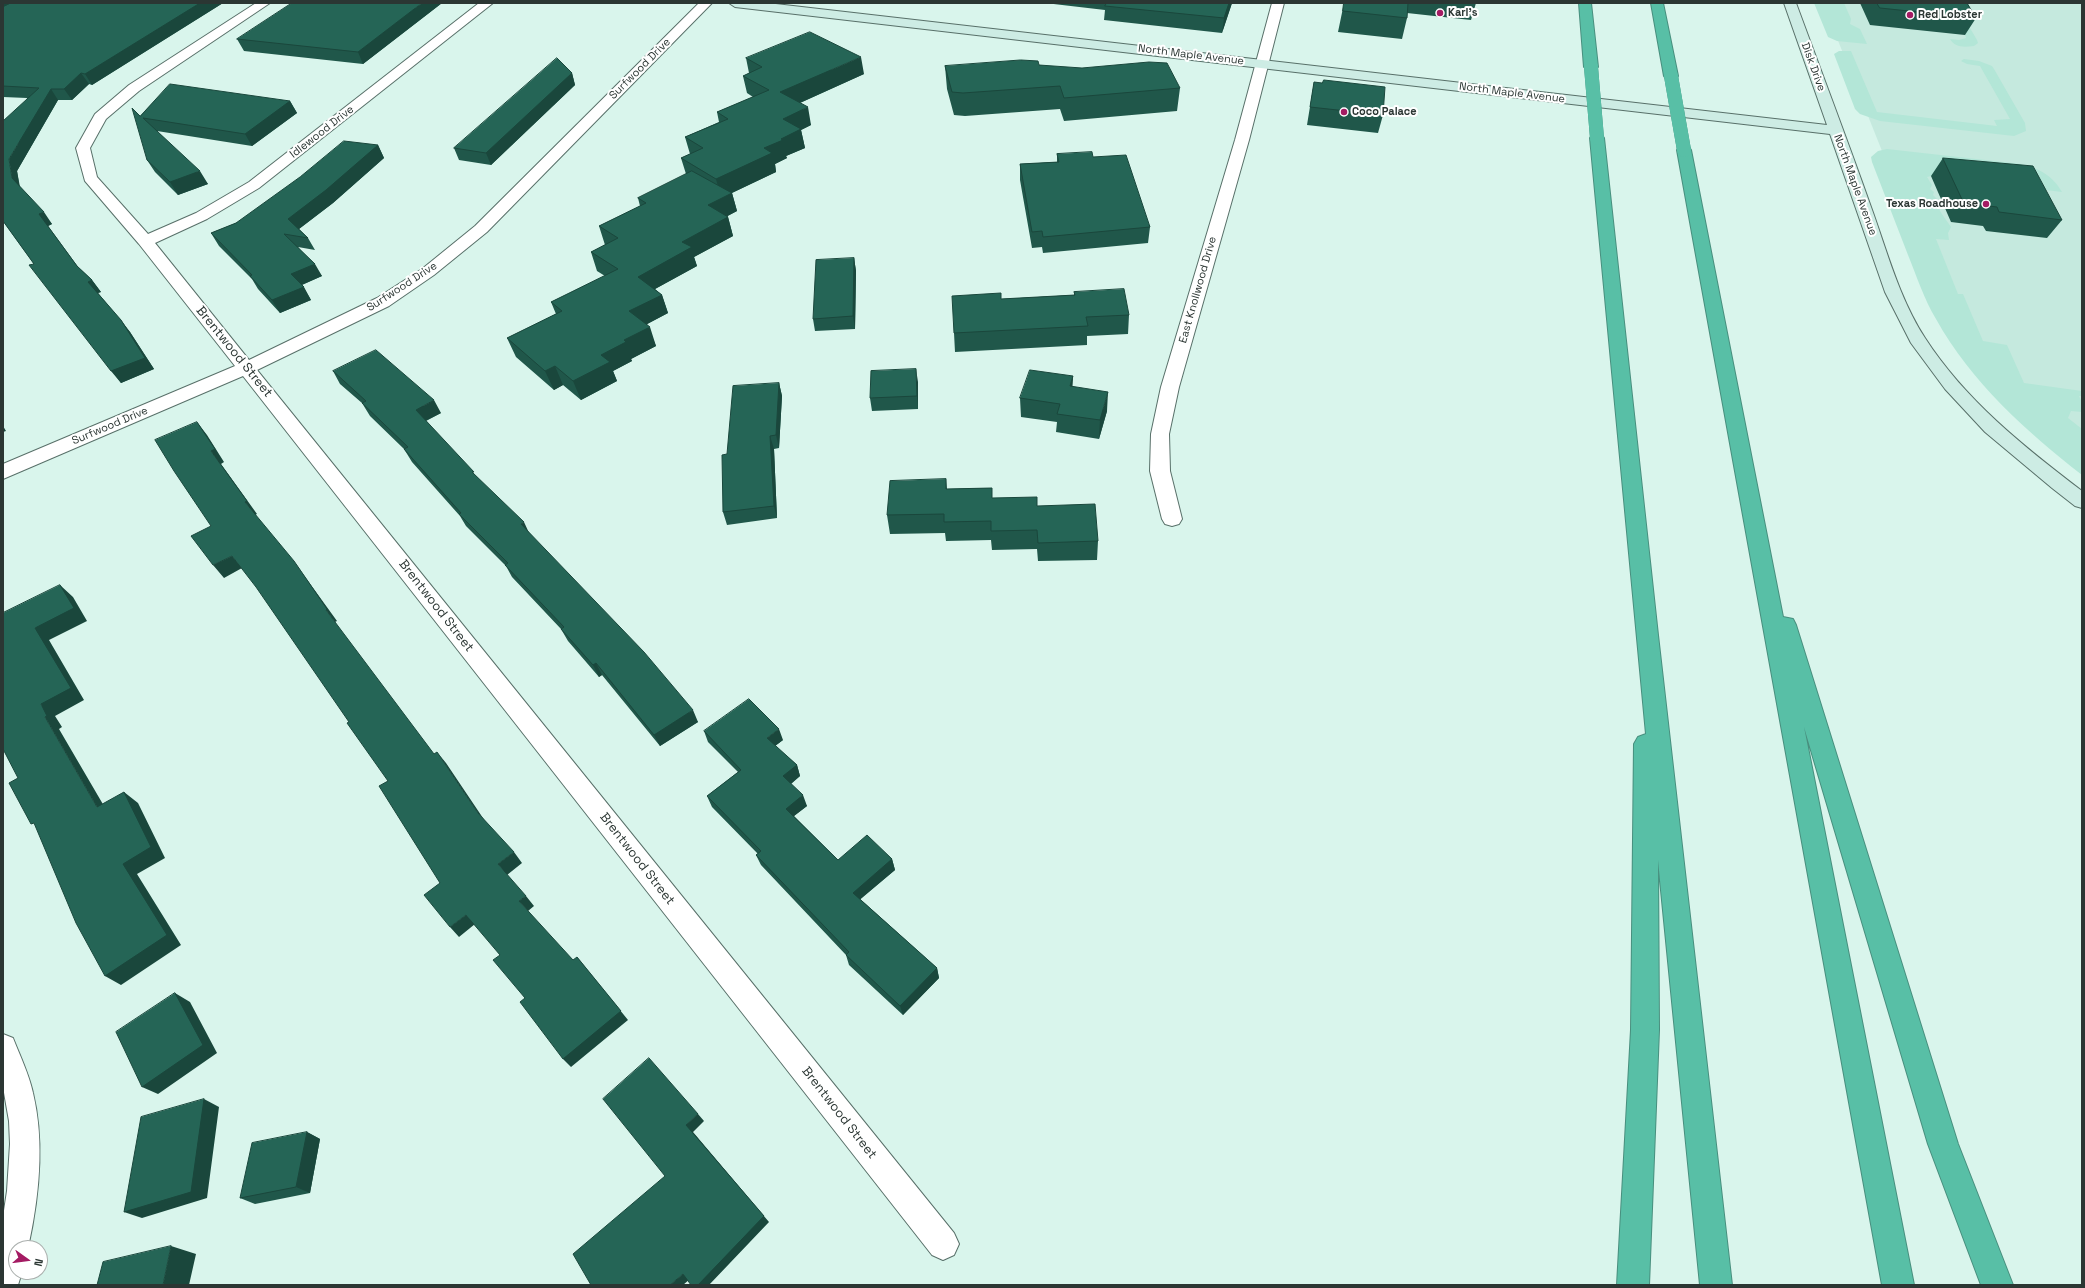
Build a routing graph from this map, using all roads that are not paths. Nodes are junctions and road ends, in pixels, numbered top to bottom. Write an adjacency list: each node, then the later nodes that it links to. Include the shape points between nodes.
1 (264, 3): 11 (street, Brentwood Street, via 134,88 100,117 83,148 90,178)
2 (487, 3): 11 (street, Idlewood Drive, via 254,185 226,204 195,220)
3 (706, 3): 12 (street, Surfwood Drive, via 481,229 428,272 383,302)
4 (735, 3): 9 (street, North Maple Avenue)
5 (1278, 3): 9 (street, East Knollwood Drive)
6 (1585, 3): 17 (highway, bridge)
7 (1657, 3): 16 (highway, bridge)
8 (1790, 3): 10 (street, Disk Drive)
9 (1262, 64): 10 (street, North Maple Avenue); 15 (street, East Knollwood Drive, via 1170,387 1160,434 1160,471)
10 (1836, 130): 14 (street, North Maple Avenue, via 1894,292 1918,339 1934,363 1996,431 2035,466)
11 (145, 241): 12 (street, Brentwood Street)
12 (247, 368): 13 (street, Surfwood Drive); 19 (street, Brentwood Street)
13 (3, 472)
14 (2082, 501)
15 (1172, 519)
16 (1753, 519): 23 (highway); 24 (highway, via 1943,1144)
17 (1647, 635): 21 (highway, via 1645,1030); 22 (highway)
18 (3, 1048): 20 (street, via 20,1097 26,1161 14,1242)
19 (943, 1244)
20 (3, 1282)
21 (1633, 1285)
22 (1716, 1285)
23 (1898, 1285)
24 (1997, 1285)

